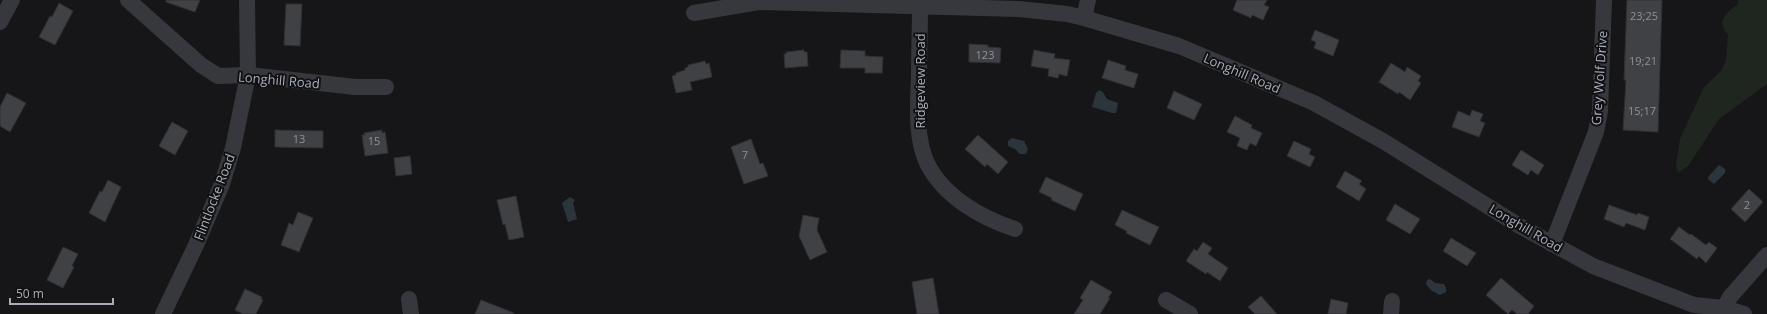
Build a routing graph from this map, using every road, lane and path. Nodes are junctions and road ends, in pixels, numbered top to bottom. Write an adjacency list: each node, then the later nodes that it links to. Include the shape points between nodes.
1 (12, 0): 9 (street)
2 (128, 0): 10 (street, Longhill Road, via 201,65 218,76)
3 (247, 0): 10 (street, Flintlocke Road)
4 (1088, 0): 8 (street)
5 (1604, 0): 13 (street, Grey Wolf Drive, via 1600,111 1596,132)
6 (920, 6): 7 (street, Longhill Road, via 758,2); 8 (street, Longhill Road, via 1018,9); 12 (street, Ridgeview Road, via 918,111 927,163 938,181 954,196 987,217)
7 (694, 13)
8 (1084, 18): 13 (street, Longhill Road, via 1179,46 1314,103 1383,141)
9 (0, 22)
10 (248, 74): 11 (street, Longhill Road, via 355,87); 18 (street, Flintlocke Road, via 233,148 222,184)
11 (386, 87)
12 (1015, 229)
13 (1552, 244): 17 (street, Longhill Road)
14 (1767, 255): 16 (street, via 1730,297)
15 (1166, 300): 19 (street)
16 (1724, 308): 17 (street, Longhill Road); 20 (street, Longhill Road)
17 (1692, 310)
18 (163, 314)
19 (1190, 314)
20 (1744, 314)

